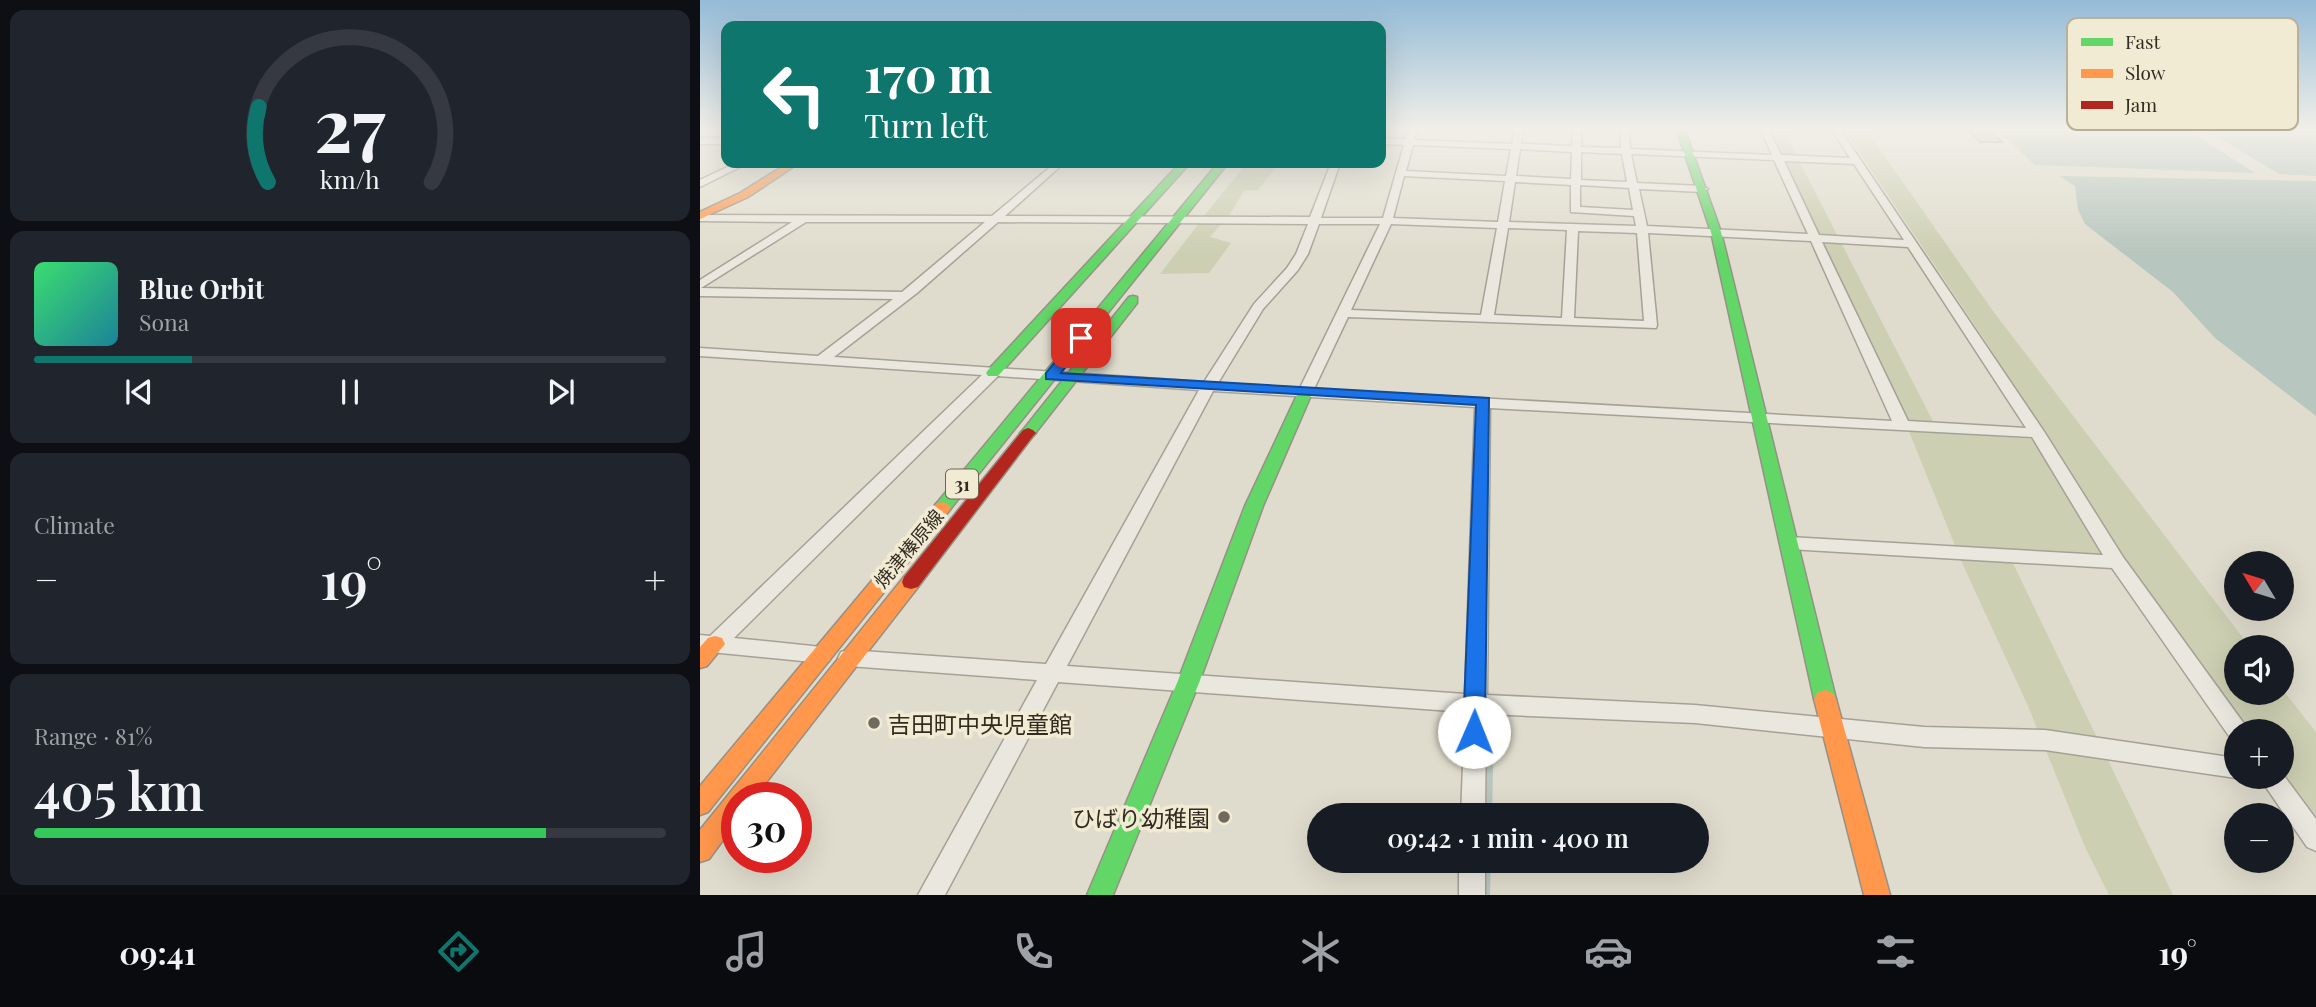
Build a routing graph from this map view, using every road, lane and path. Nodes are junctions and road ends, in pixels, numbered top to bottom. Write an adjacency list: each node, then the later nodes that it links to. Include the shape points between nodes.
1 (729, 170): 18 (street)
2 (783, 170): 22 (street)
3 (1052, 170): 24 (street)
4 (1179, 170): 25 (street)
5 (1217, 170): 26 (street, 焼津榛原線 / 31)
6 (1233, 170): 27 (street, 焼津榛原線 / 31)
7 (1334, 170): 28 (street)
8 (1400, 170): 15 (street)
9 (1510, 170): 16 (street)
10 (1576, 170): 17 (street)
11 (1629, 170): 19 (street)
12 (1696, 170): 20 (street)
13 (1784, 170): 34 (street)
14 (1863, 170): 35 (street)
15 (1399, 173): 16 (street); 29 (street)
16 (1509, 178): 17 (street); 30 (street)
17 (1575, 183): 19 (street); 21 (street, via 1575,210)
18 (700, 184)
19 (1632, 185): 20 (street); 21 (street)
20 (1703, 189): 33 (street)
21 (1638, 213): 32 (street)
22 (700, 217): 23 (street)
23 (806, 217): 24 (street); 36 (street)
24 (995, 220): 25 (street); 38 (street)
25 (1134, 220): 26 (street); 44 (street)
26 (1176, 220): 27 (street); 45 (street, 焼津榛原線 / 31)
27 (1193, 220): 28 (street); 46 (street, 焼津榛原線 / 31)
28 (1316, 220): 29 (street); 47 (street, via 1292,270 1258,307)
29 (1387, 221): 30 (street); 39 (street)
30 (1504, 224): 31 (street); 40 (street)
31 (1573, 227): 32 (street); 41 (street)
32 (1642, 230): 33 (street); 41 (street, via 1651,325)
33 (1716, 232): 34 (street); 50 (street)
34 (1815, 238): 35 (street); 51 (street)
35 (1912, 244): 52 (street)
36 (700, 285)
37 (700, 292): 38 (street)
38 (904, 296): 43 (street)
39 (1342, 313): 40 (street); 48 (street)
40 (1487, 319): 41 (street)
41 (1569, 320)
42 (700, 352): 43 (street)
43 (819, 362): 44 (street)
44 (993, 373): 45 (street); 55 (street)
45 (1051, 376): 46 (street); 56 (street, 焼津榛原線 / 31)
46 (1074, 378): 47 (street); 57 (street, 焼津榛原線 / 31)
47 (1209, 385): 48 (street); 59 (street)
48 (1305, 393): 49 (street); 60 (street, via 1254,506)
49 (1483, 401): 50 (street); 61 (street)
50 (1761, 417): 51 (street); 53 (street)
51 (1902, 425): 52 (street)
52 (2037, 433): 54 (street)
53 (1789, 543): 54 (street); 63 (street)
54 (2117, 562): 62 (street)
55 (707, 644): 56 (street); 58 (street)
56 (820, 655): 57 (street); 68 (street, 焼津榛原線 / 31)
57 (849, 658): 59 (street); 65 (street, 焼津榛原線 / 31)
58 (700, 660)
59 (1052, 672): 60 (street); 73 (street)
60 (1188, 683): 61 (street); 74 (street)
61 (1474, 704): 63 (street); 67 (street)
62 (2230, 719)
63 (1831, 725): 64 (street, via 1924,737 2045,740); 76 (street)
64 (2224, 766)
65 (752, 782)
66 (2281, 789): 70 (street)
67 (1473, 803)
68 (700, 804)
69 (721, 823): 71 (street)
70 (2316, 839)
71 (700, 850)
72 (1472, 873): 75 (street)
73 (931, 895)
74 (1100, 895)
75 (1472, 895)
76 (1877, 895)

